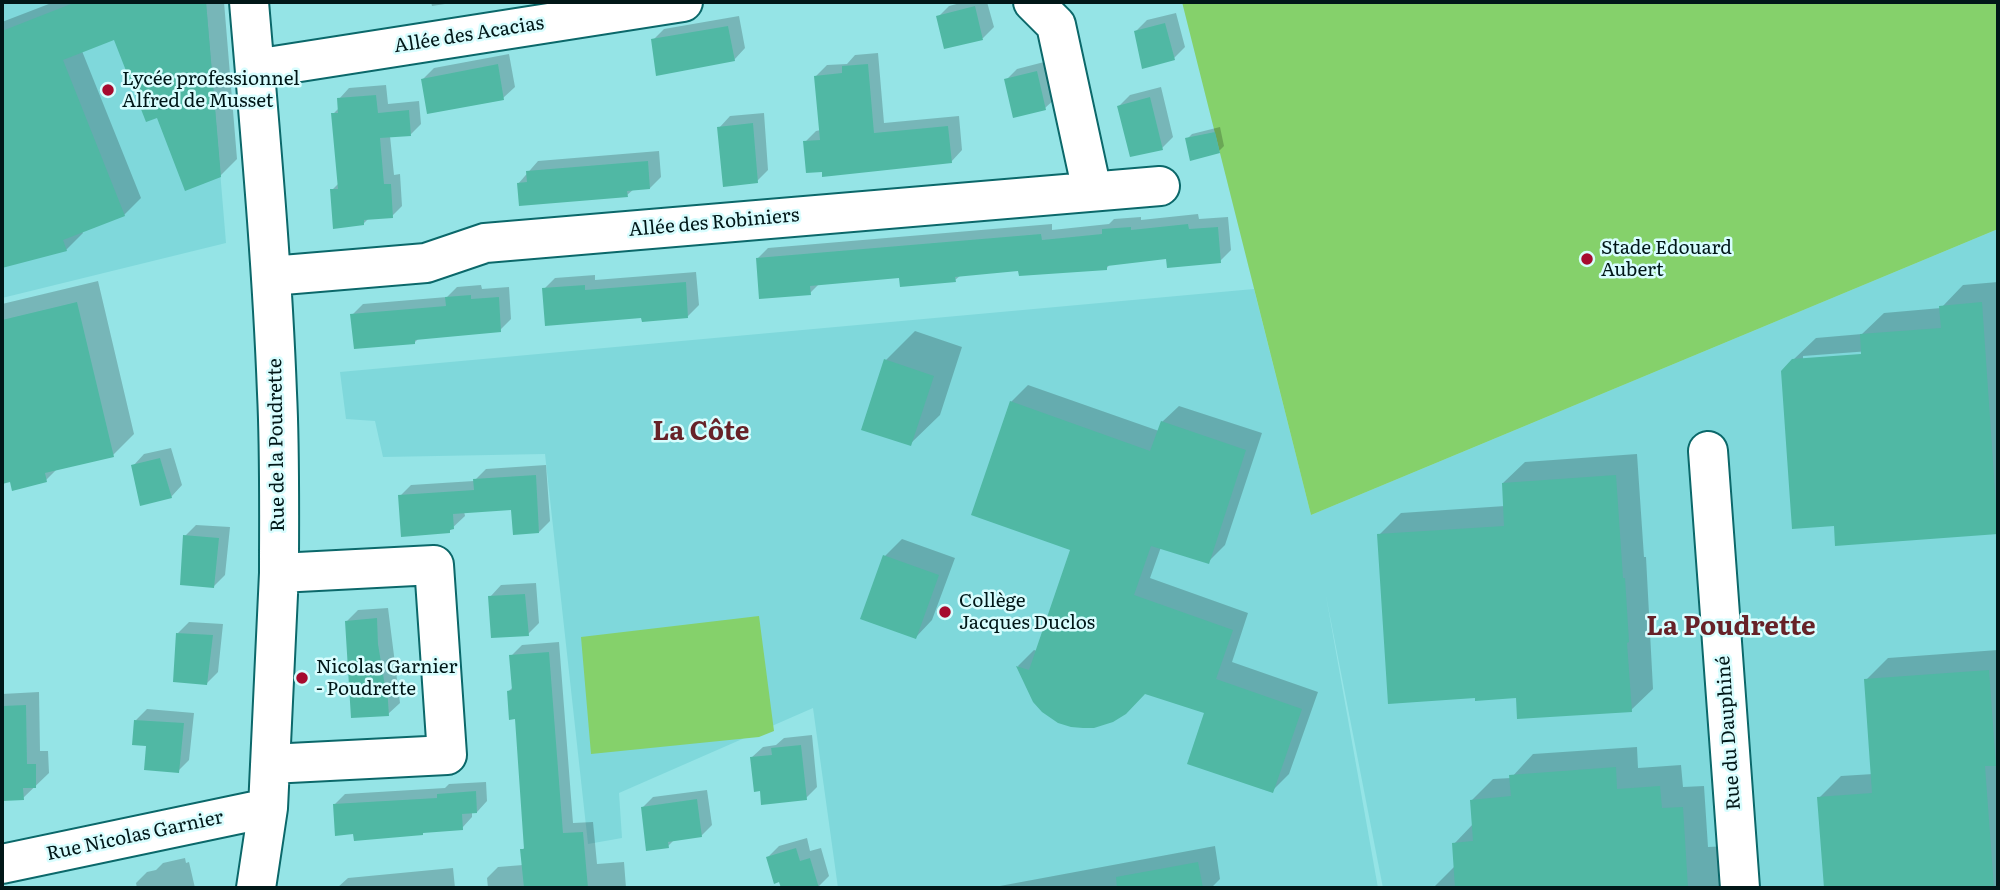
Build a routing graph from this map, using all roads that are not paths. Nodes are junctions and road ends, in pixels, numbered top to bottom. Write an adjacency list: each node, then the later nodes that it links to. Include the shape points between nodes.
1 (249, 2): 4 (street, Rue de la Poudrette)
2 (684, 2): 4 (street, Allée des Acacias)
3 (1033, 2): 6 (street, via 1056,25)
4 (254, 69): 7 (street, Rue de la Poudrette)
5 (1160, 186): 6 (street, Allée des Robiniers)
6 (1092, 191): 7 (street, Allée des Robiniers, via 485,243 426,263)
7 (271, 276): 9 (street, Rue de la Poudrette, via 278,395)
8 (1708, 451): 14 (street, Rue du Dauphiné)
9 (279, 573): 10 (street, Rue de la Poudrette); 10 (street, via 434,565 447,755)
10 (270, 764): 11 (street, Rue de la Poudrette)
11 (268, 807): 12 (street, Rue Nicolas Garnier); 13 (street, Rue de la Poudrette)
12 (2, 864)
13 (256, 888)
14 (1740, 888)

